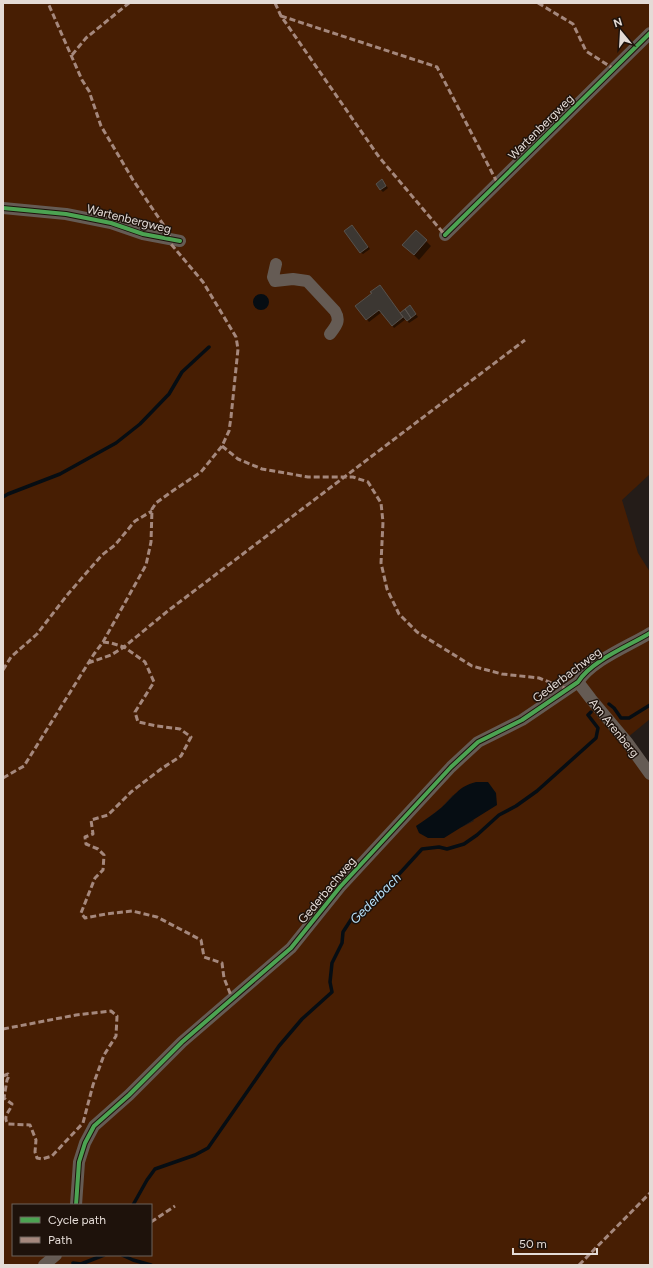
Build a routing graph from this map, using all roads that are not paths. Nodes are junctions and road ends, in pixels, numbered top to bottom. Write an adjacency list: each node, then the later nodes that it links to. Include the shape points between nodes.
1 (650, 33): 3 (street, Wartenbergweg)
2 (3, 208): 4 (street, Wartenbergweg, via 66,214)
3 (445, 235)
4 (180, 241)
5 (276, 264): 6 (street, via 273,277 275,281 307,281 335,311 338,322)
6 (330, 334)
7 (650, 633): 8 (street, Gederbachweg, via 614,652 583,674)
8 (578, 682): 9 (street, Am Arenberg); 10 (street, Gederbachweg, via 522,720 478,742 340,887 291,948 182,1042 94,1126 79,1162)
9 (650, 774)
10 (76, 1204)
11 (55, 1256): 12 (street)
12 (44, 1265)

